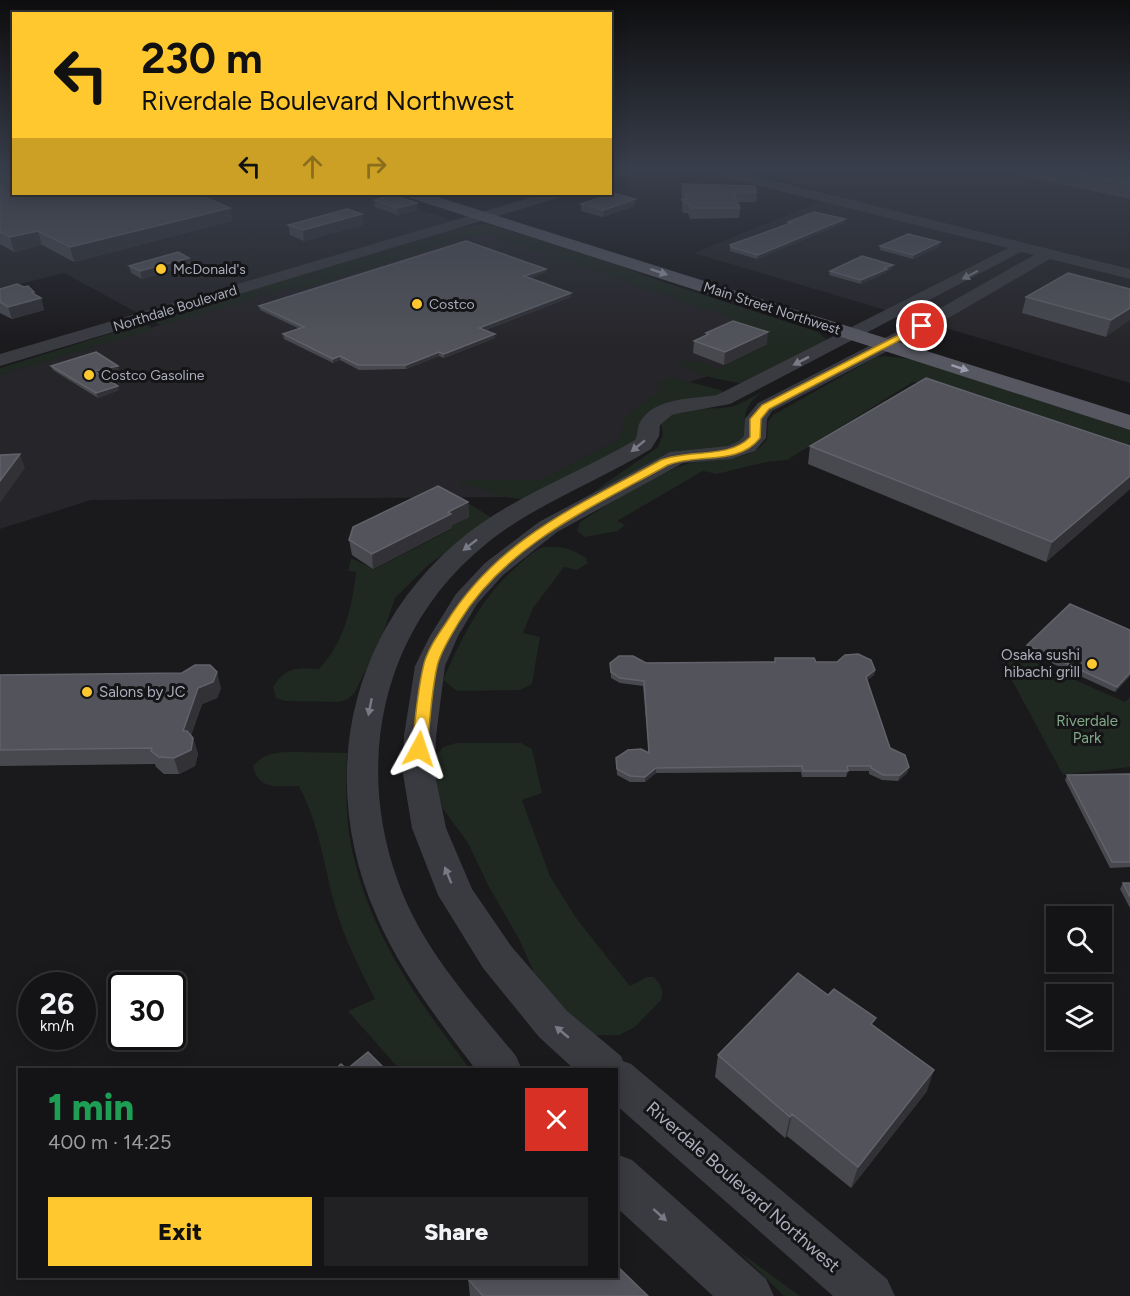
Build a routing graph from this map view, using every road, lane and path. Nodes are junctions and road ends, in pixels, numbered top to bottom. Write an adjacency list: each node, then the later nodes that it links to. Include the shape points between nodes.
1 (384, 227): 9 (street, Northdale Boulevard)
2 (427, 227): 11 (street, Northdale Boulevard)
3 (545, 227): 12 (main road, Main Street Northwest, one-way to 12)
4 (587, 227): 12 (main road, Main Street Northwest)
5 (947, 227): 6 (street)
6 (1022, 246): 7 (street); 12 (street, one-way to 12, via 964,278)
7 (1048, 253): 8 (street); 12 (street)
8 (1130, 274)
9 (202, 286): 10 (street, Northdale Boulevard); 11 (street, via 140,309 135,313)
10 (120, 310): 13 (street, via 113,320 71,334); 14 (street, Northdale Boulevard)
11 (136, 319): 13 (street, Northdale Boulevard)
12 (880, 333): 16 (main road, Main Street Northwest); 17 (main road, Main Street Northwest, one-way to 17); 18 (street, one-way to 18, via 723,400 663,411 652,418 643,444 484,533 424,590 399,627 380,664 364,738 360,778 368,844 395,917 438,990); 19 (street, one-way to 12, via 553,1024 497,957 456,895 429,828 419,774 430,666 466,600 494,569 548,527 678,457 731,452 747,446 755,438 756,419 765,407)
13 (64, 341): 15 (street, Northdale Boulevard)
14 (0, 346)
15 (0, 360)
16 (1130, 401)
17 (1130, 423)
18 (499, 1068)
19 (604, 1068)
20 (618, 1080): 23 (street, Riverdale Boulevard Northwest)
21 (618, 1178): 22 (street, one-way to 22)
22 (749, 1296)
23 (870, 1296)

